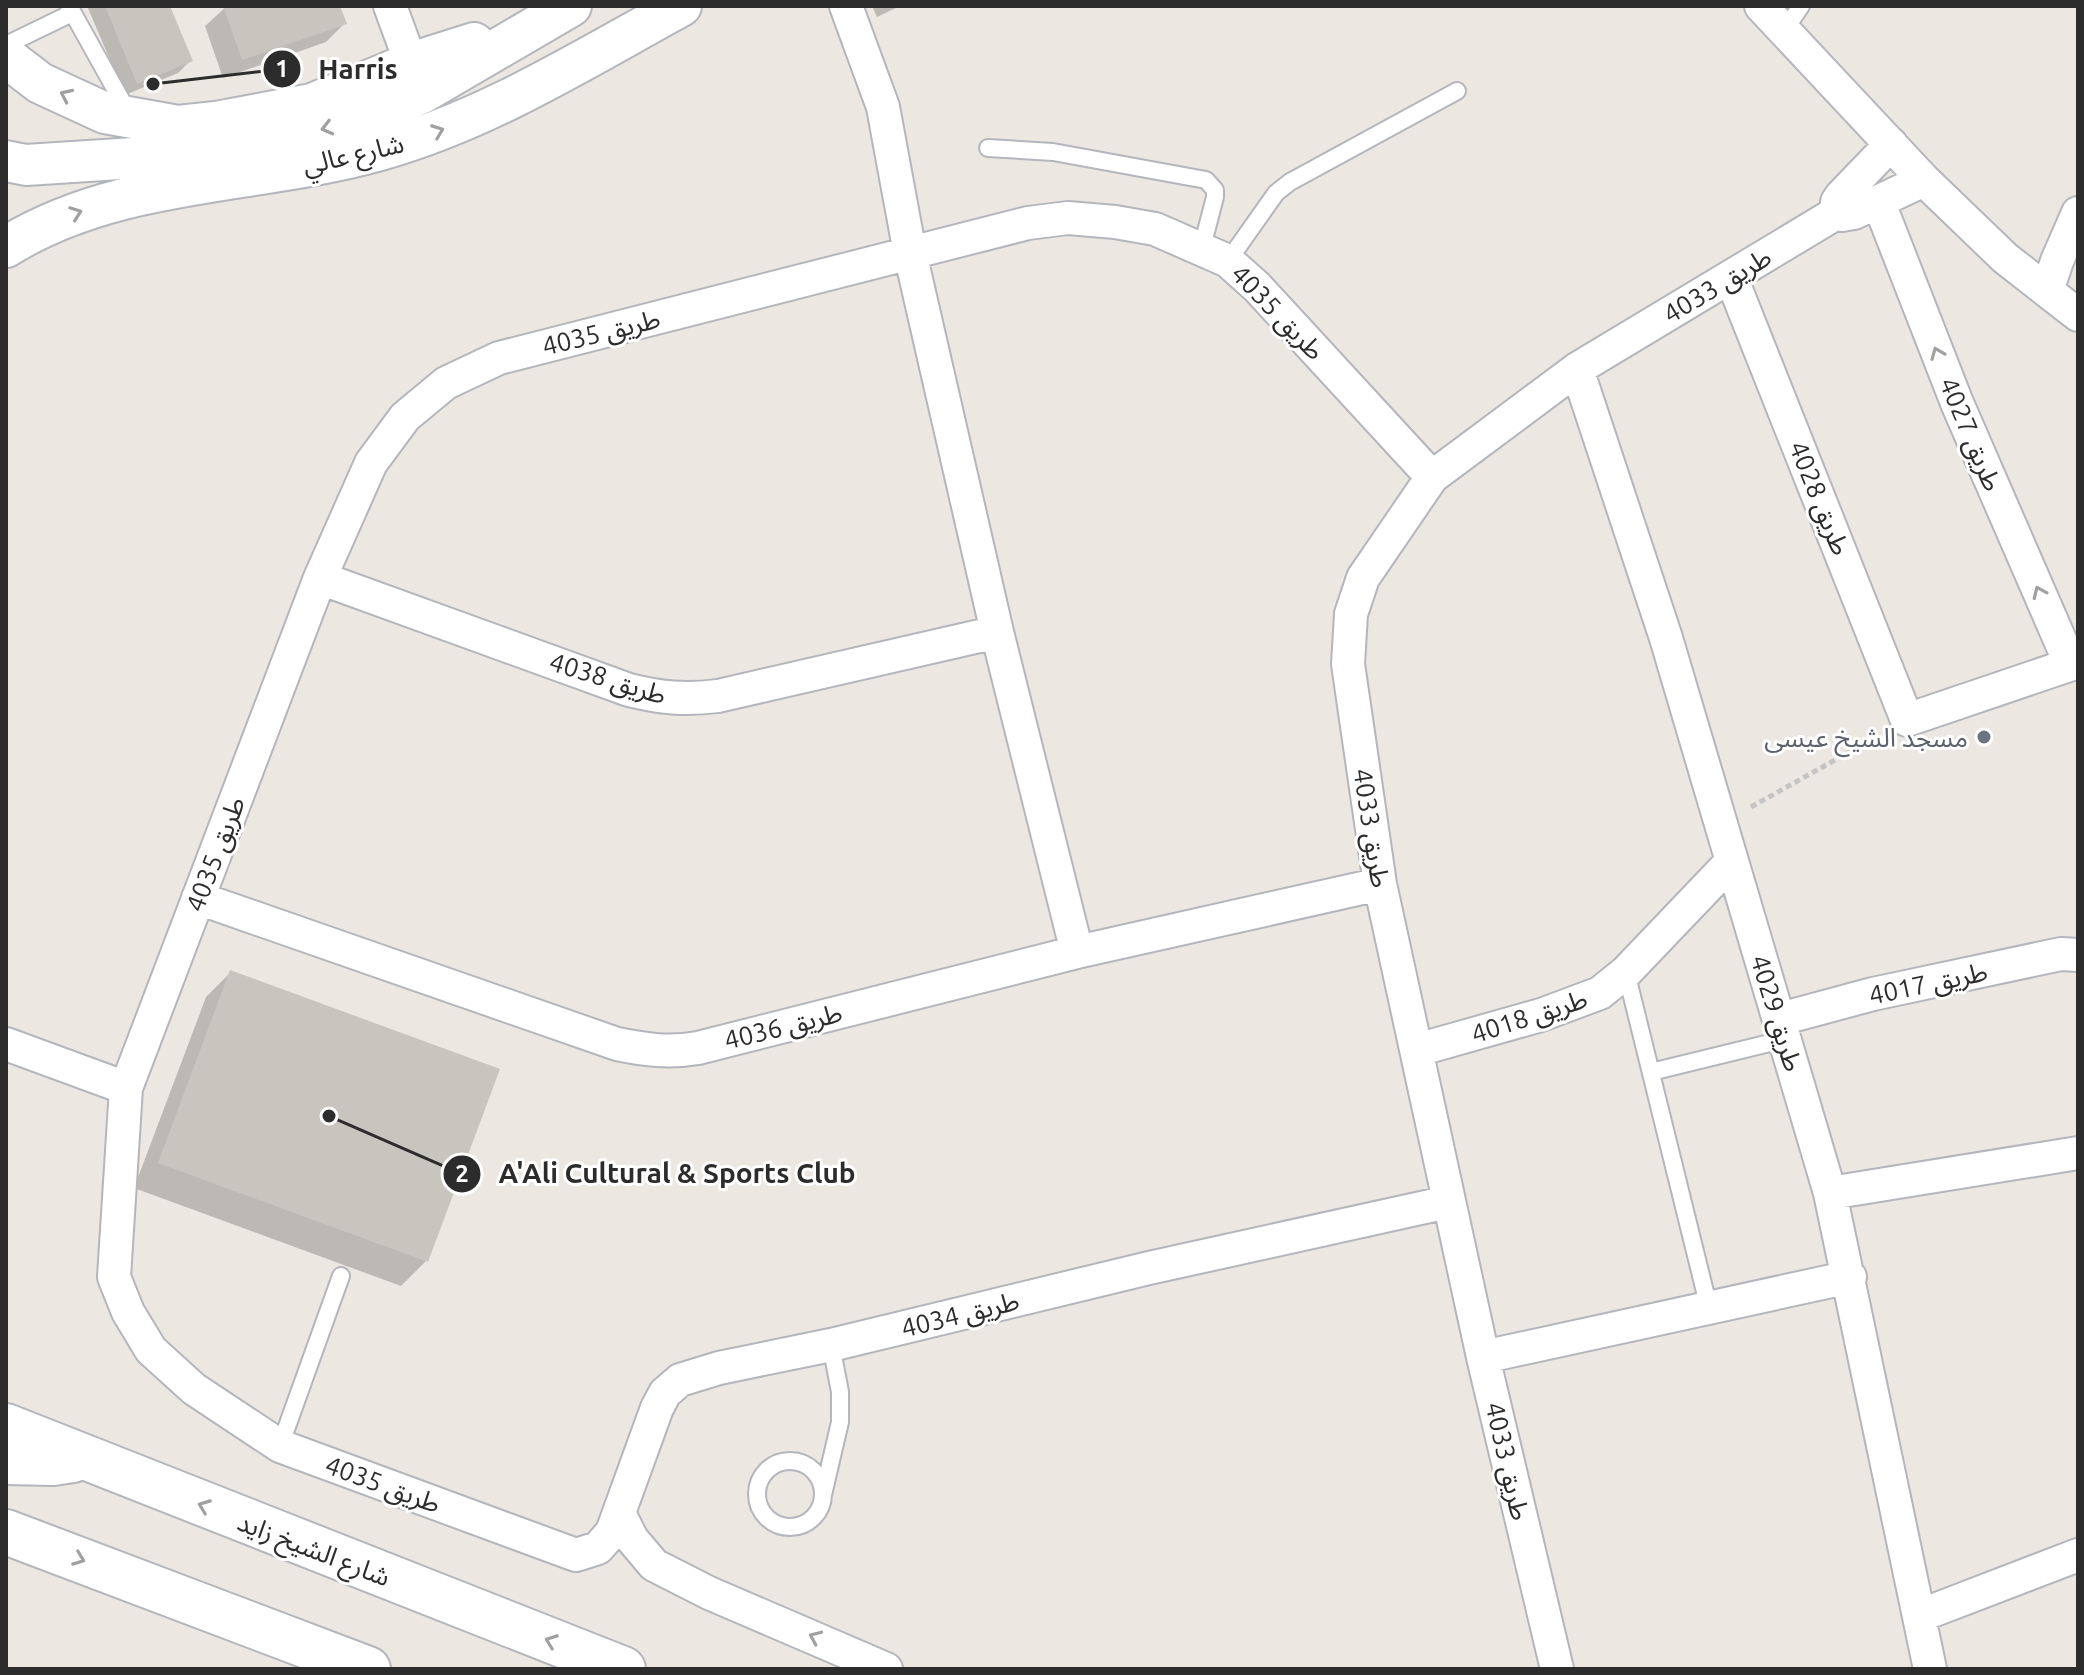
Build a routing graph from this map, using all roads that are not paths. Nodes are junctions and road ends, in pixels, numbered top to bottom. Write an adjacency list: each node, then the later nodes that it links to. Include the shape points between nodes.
1 (390, 6): 10 (street)
2 (681, 6): 22 (street, شارع عالي, one-way to 2, via 78,211 378,151 434,133)
3 (846, 6): 23 (street, via 883,107)
4 (1761, 6): 7 (street)
5 (70, 9): 8 (lane); 12 (lane)
6 (557, 14): 10 (street); 16 (street, شارع عالي, one-way to 16, via 422,93 367,116 286,138)
7 (1793, 19): 14 (street)
8 (6, 45)
9 (6, 57): 12 (street, one-way to 9, via 105,113 40,83)
10 (411, 63): 13 (street, via 312,104)
11 (1457, 91): 24 (lane, via 1290,182)
12 (131, 117): 13 (street)
13 (178, 126): 16 (street)
14 (1891, 144): 18 (street); 20 (street, طريق 4033, via 1841,196)
15 (988, 148): 24 (lane, via 1053,152 1206,180 1215,190)
16 (135, 158): 17 (street, شارع عالي, via 26,165)
17 (6, 161)
18 (1924, 180): 19 (street, طريق 4033); 26 (street)
19 (1879, 203): 20 (street, طريق 4033, via 1848,215); 32 (street, طريق 4027, one-way to 19, via 1957,403)
20 (1838, 212): 25 (street, طريق 4033)
21 (2078, 213): 26 (street)
22 (6, 247)
23 (910, 253): 24 (street, طريق 4035, via 1068,218 1155,229); 30 (street, طريق 4035, via 499,358 446,383 405,417 371,463); 31 (street)
24 (1215, 254): 29 (street, طريق 4035, via 1257,287)
25 (1731, 277): 28 (street, طريق 4033); 32 (street, طريق 4028, via 1907,720)
26 (2047, 291): 27 (street)
27 (2078, 315)
28 (1577, 369): 29 (street, طريق 4033); 33 (street, طريق 4029, via 1666,638)
29 (1432, 477): 34 (street, طريق 4033, via 1363,578 1351,614 1348,664)
30 (320, 578): 31 (street, طريق 4038, via 664,699 718,696); 35 (street, طريق 4035)
31 (997, 632): 36 (street)
32 (2074, 662)
33 (1731, 862): 38 (street, طريق 4018); 39 (street, طريق 4029)
34 (1380, 884): 36 (street, طريق 4036); 41 (street, طريق 4033)
35 (198, 898): 36 (street, طريق 4036, via 648,1051 698,1048); 43 (street, طريق 4035)
36 (1077, 952)
37 (2078, 955): 39 (street, طريق 4017, via 2061,954 1887,991)
38 (1626, 972): 41 (street, طريق 4018, via 1600,993 1571,1006); 42 (lane)
39 (1783, 1029): 42 (lane); 45 (street, طريق 4029)
40 (6, 1044): 43 (street)
41 (1417, 1050): 46 (street, طريق 4033)
42 (1651, 1072): 49 (lane)
43 (126, 1088): 53 (street, طريق 4035, via 114,1277 128,1312 151,1350 194,1389)
44 (2078, 1153): 45 (street)
45 (1830, 1193): 48 (street, طريق 4029)
46 (1448, 1202): 50 (street, طريق 4034); 51 (street, طريق 4033)
47 (341, 1276): 53 (lane)
48 (1850, 1277): 49 (street); 61 (street, طريق 4029)
49 (1709, 1308): 51 (street)
50 (831, 1345): 56 (lane, via 840,1422); 57 (street, طريق 4034, via 680,1380 657,1408)
51 (1483, 1357): 65 (street, طريق 4033)
52 (6, 1426): 54 (main road, شارع الشيخ زايد)
53 (280, 1446): 59 (street, طريق 4035)
54 (83, 1459): 55 (main road); 63 (main road, شارع الشيخ زايد, one-way to 54)
55 (6, 1462)
56 (823, 1497): 56 (lane, via 815,1472 792,1461 768,1469 756,1492 764,1516 787,1527 811,1519)
57 (619, 1513): 59 (street, طريق 4034, via 607,1541); 64 (street, one-way to 57, via 654,1565)
58 (6, 1532): 62 (main road, one-way to 62)
59 (576, 1555)
60 (2078, 1555): 61 (street)
61 (1919, 1616): 66 (street, طريق 4029)
62 (368, 1669)
63 (623, 1669)
64 (886, 1669)
65 (1557, 1669)
66 (1930, 1669)

